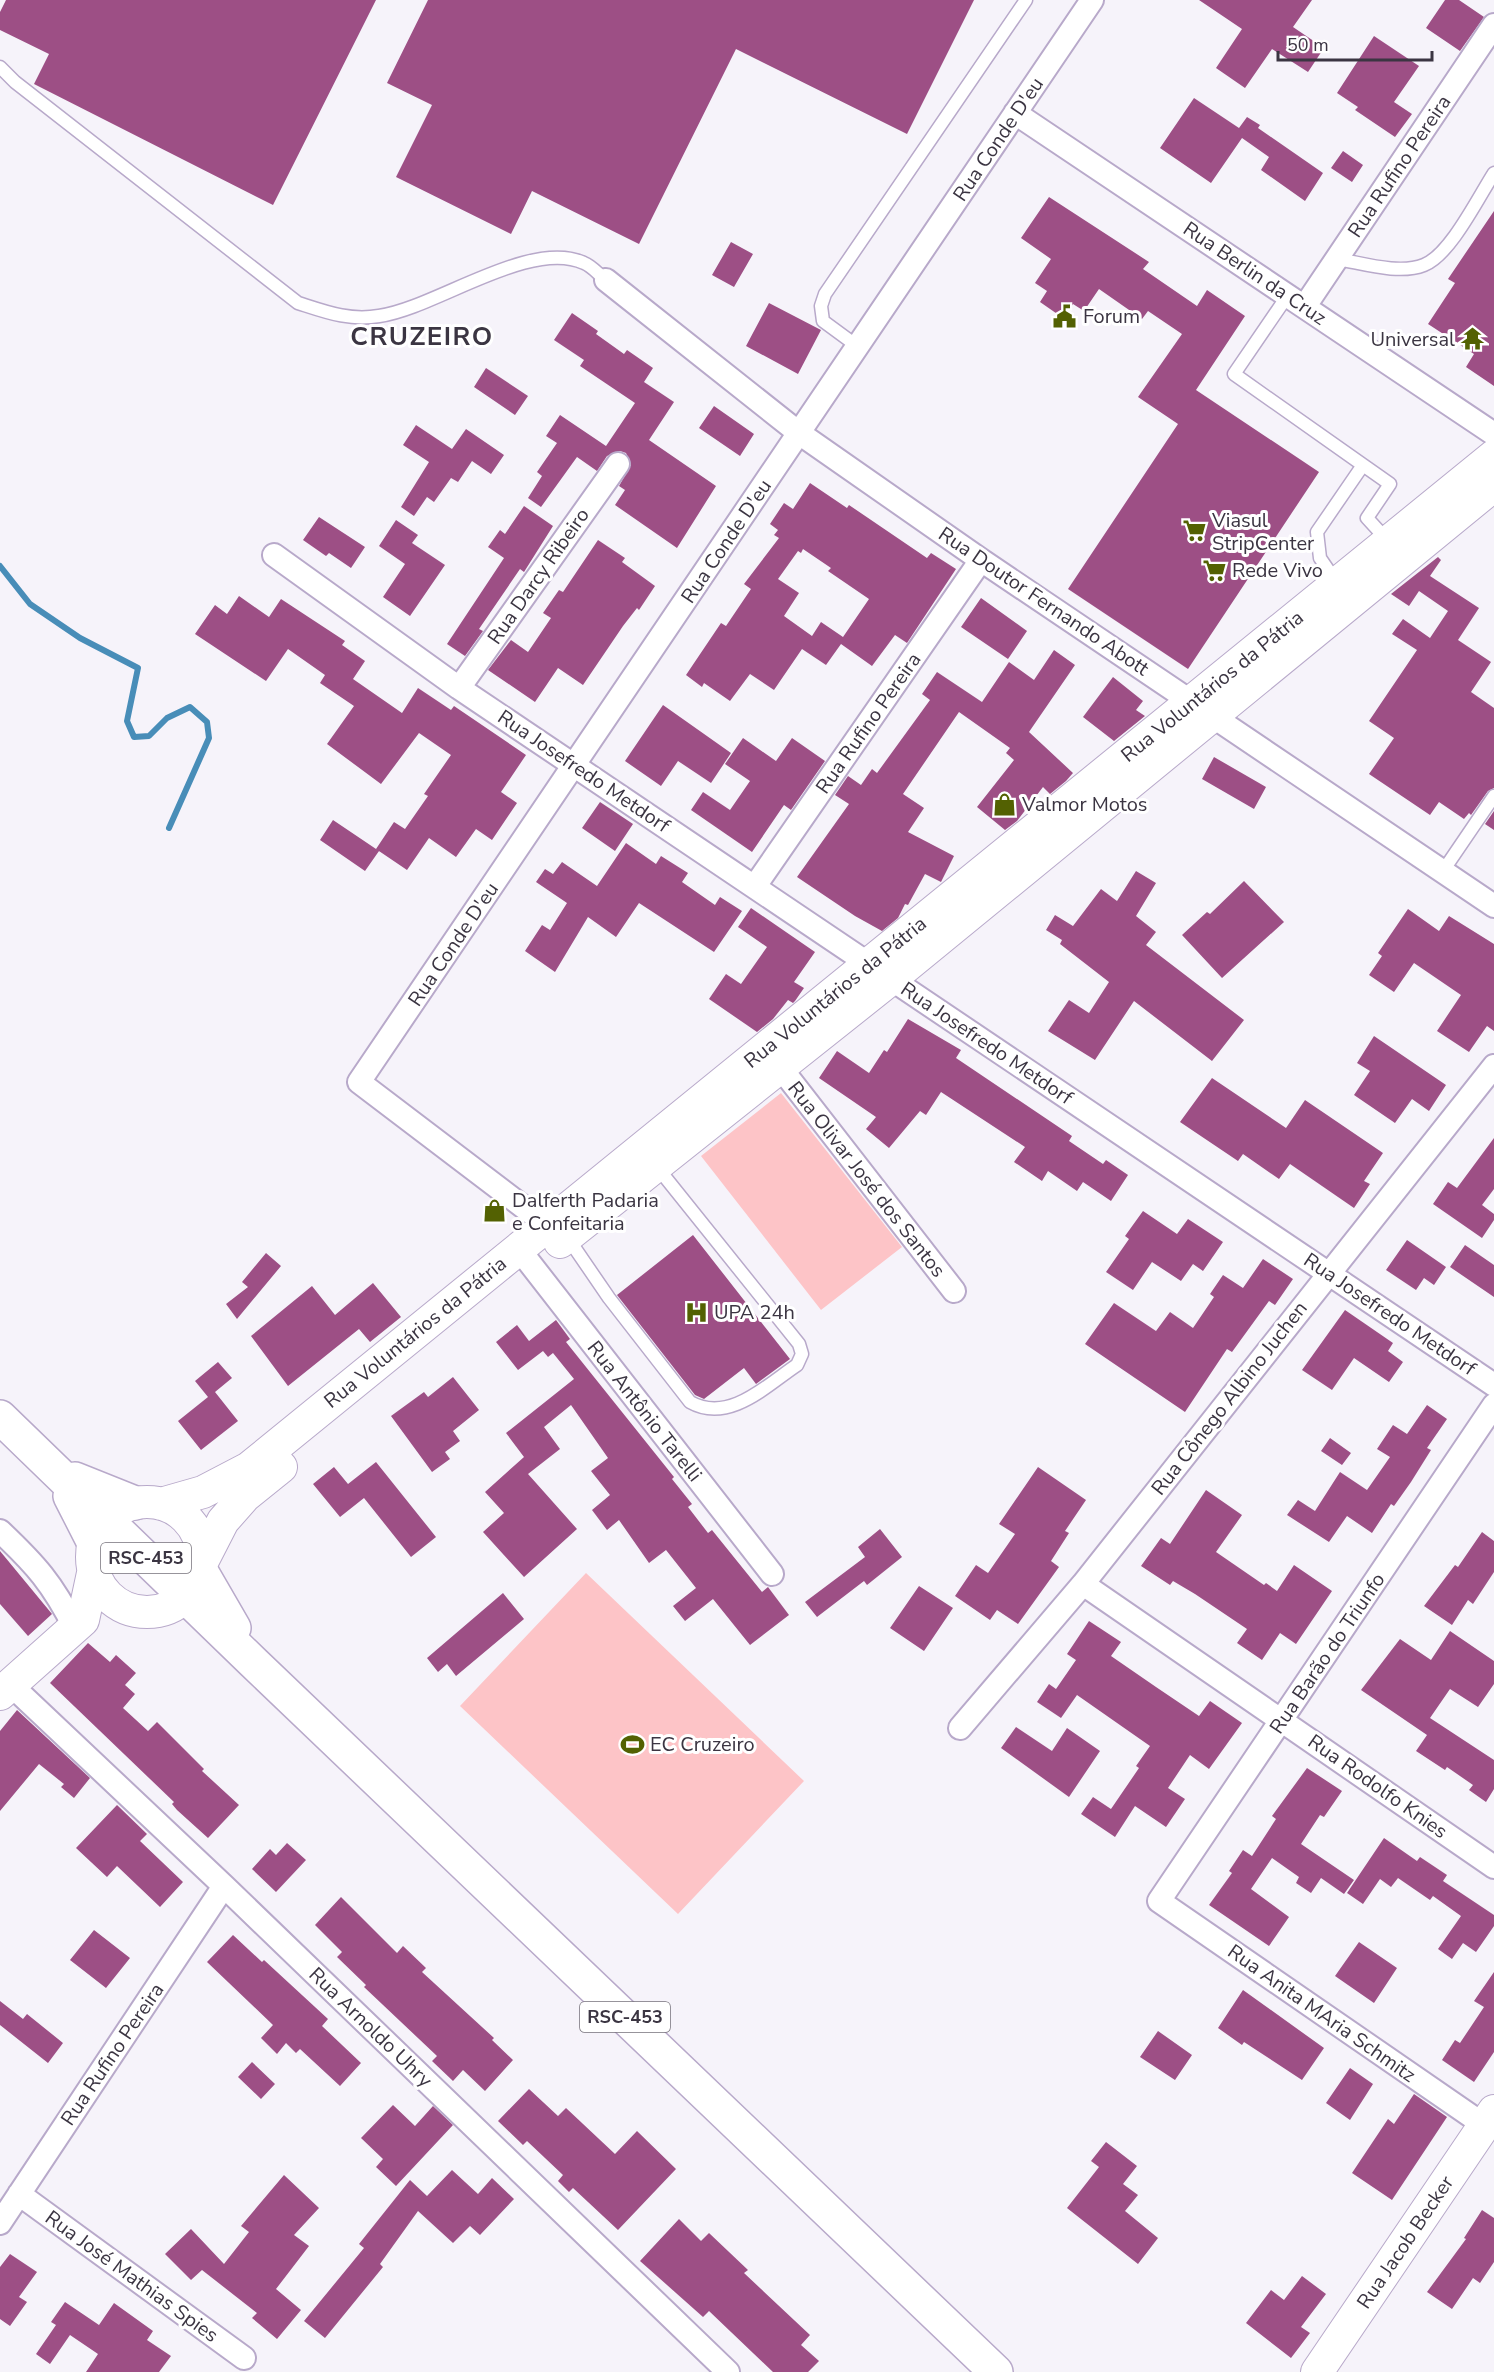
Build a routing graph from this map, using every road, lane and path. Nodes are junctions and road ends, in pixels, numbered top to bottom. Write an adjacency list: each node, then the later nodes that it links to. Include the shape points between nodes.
1 (1026, 0): 10 (lane, via 825,294 821,306 824,321)
2 (1092, 0): 5 (street, Rua Conde D'eu)
3 (1494, 25): 7 (street, Rua Rufino Pereira)
4 (0, 66): 8 (lane, via 15,82 298,303 347,319 380,316 449,293 519,263 555,257 584,263)
5 (1015, 113): 9 (street, Rua Berlin da Cruz); 10 (street, Rua Conde D'eu)
6 (1494, 173): 7 (lane, via 1441,255 1424,266 1400,268)
7 (1337, 259): 9 (street, Rua Rufino Pereira)
8 (606, 280): 12 (street, Rua Doutor Fernando Abott)
9 (1297, 301): 11 (street, Rua Berlin da Cruz); 14 (lane, via 1234,375)
10 (857, 346): 12 (street, Rua Conde D'eu)
11 (1491, 432): 16 (main road, Rua Voluntários da Pátria)
12 (799, 433): 19 (street, Rua Doutor Fernando Abott); 23 (street, Rua Conde D'eu)
13 (618, 464): 21 (street, Rua Darcy Ribeiro)
14 (1363, 465): 17 (lane, via 1390,484 1367,518); 20 (lane, via 1317,532 1320,558)
15 (1494, 485): 16 (main road, Rua Voluntários da Pátria)
16 (1450, 506): 17 (main road, Rua Voluntários da Pátria)
17 (1396, 550): 20 (main road, Rua Voluntários da Pátria)
18 (274, 555): 21 (street, Rua Josefredo Metdorf)
19 (981, 560): 22 (street, Rua Doutor Fernando Abott); 26 (street, Rua Rufino Pereira)
20 (1344, 592): 22 (main road, Rua Voluntários da Pátria)
21 (459, 688): 23 (street, Rua Josefredo Metdorf)
22 (1203, 708): 25 (street, Rua Doutor Fernando Abott); 28 (main road, Rua Voluntários da Pátria)
23 (575, 765): 26 (street, Rua Josefredo Metdorf); 33 (street, Rua Conde D'eu, via 359,1082)
24 (1494, 796): 25 (lane)
25 (1443, 871): 27 (street, Rua Doutor Fernando Abott)
26 (755, 886): 28 (street, Rua Josefredo Metdorf)
27 (1494, 906)
28 (881, 971): 29 (main road, Rua Voluntários da Pátria); 31 (main road, Rua Voluntários da Pátria); 35 (street, Rua Josefredo Metdorf)
29 (780, 1066): 31 (main road, Rua Voluntários da Pátria); 36 (street, Rua Olivar José dos Santos)
30 (1494, 1066): 35 (street, Rua Cônego Albino Juchen)
31 (713, 1105): 33 (main road, Rua Voluntários da Pátria); 33 (main road, Rua Voluntários da Pátria, via 613,1170 600,1191 576,1209)
32 (664, 1177): 33 (lane, via 799,1344 802,1354 797,1365 737,1406 698,1406 690,1402)
33 (564, 1235): 34 (main road, Rua Voluntários da Pátria)
34 (524, 1257): 41 (main road, Rua Voluntários da Pátria, via 249,1468 203,1492); 44 (street, Rua Antônio Tarelli); 45 (main road, Rua Voluntários da Pátria, via 245,1496 223,1521)
35 (1328, 1273): 37 (street, Rua Josefredo Metdorf); 46 (street, Rua Cônego Albino Juchen)
36 (954, 1291)
37 (1494, 1385)
38 (1494, 1405): 50 (street, Rua Barão do Triunfo)
39 (0, 1417): 40 (highway)
40 (59, 1473): 41 (highway); 43 (highway)
41 (148, 1503): 43 (main road, Rua Voluntários da Pátria); 45 (main road, via 183,1514 201,1541)
42 (0, 1531): 48 (street, via 38,1566)
43 (98, 1545): 45 (highway, RSC-453); 47 (main road, via 99,1587); 48 (main road)
44 (772, 1574)
45 (190, 1584): 47 (main road, via 148,1614); 60 (highway, RSC-453, via 254,1663)
46 (1083, 1584): 50 (street, Rua Rodolfo Knies); 51 (street, Rua Cônego Albino Juchen)
47 (129, 1611): 48 (main road)
48 (79, 1624): 49 (main road)
49 (6, 1690): 53 (street, Rua Arnoldo Uhry)
50 (1281, 1720): 52 (street, Rua Rodolfo Knies); 54 (street, Rua Barão do Triunfo)
51 (960, 1728)
52 (1494, 1867)
53 (224, 1886): 56 (street, Rua Rufino Pereira); 59 (street, Rua Arnoldo Uhry)
54 (1159, 1901): 55 (street, Rua Anita MAria Schmitz)
55 (1489, 2118): 61 (main road, Rua Jacob Becker)
56 (19, 2194): 57 (street, Rua Rufino Pereira); 58 (street, Rua José Mathias Spies)
57 (0, 2223)
58 (244, 2358)
59 (728, 2372)
60 (996, 2372)
61 (1317, 2372)

